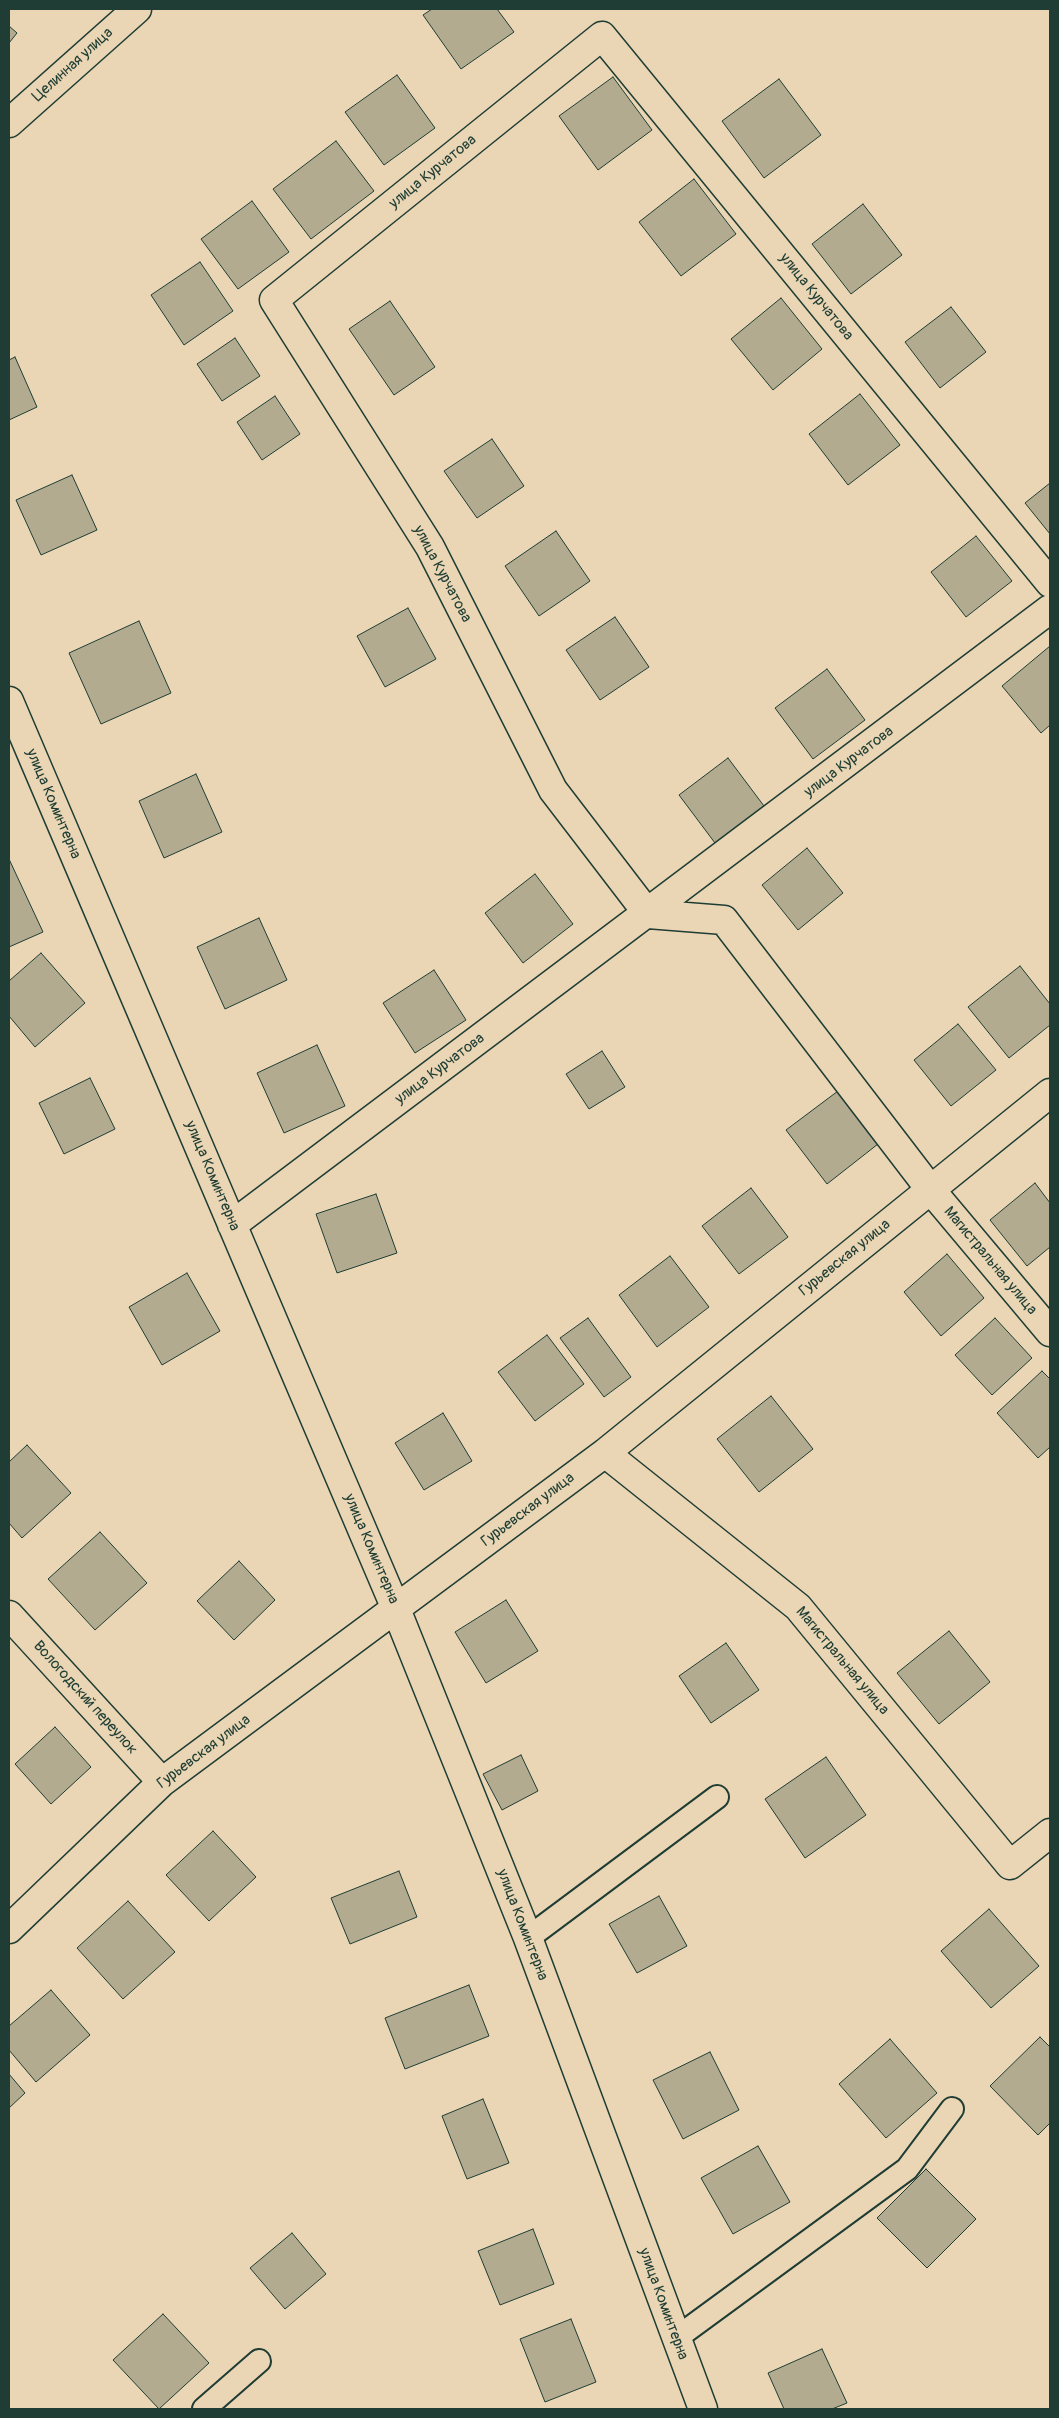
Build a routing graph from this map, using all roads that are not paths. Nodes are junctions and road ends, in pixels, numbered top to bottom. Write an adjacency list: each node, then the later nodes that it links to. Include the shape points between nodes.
1 (137, 9): 2 (street, Целинная улица)
2 (9, 123)
3 (1050, 583): 6 (street, улица Курчатова, via 602,36 274,300 430,547 553,790)
4 (1050, 609): 6 (street, улица Курчатова)
5 (9, 701): 9 (street, улица Коминтерна)
6 (648, 914): 8 (street, via 724,920); 9 (street, улица Курчатова)
7 (1050, 1093): 8 (street, Гурьевская улица)
8 (930, 1189): 10 (street, Магистральная улица); 11 (street, Гурьевская улица)
9 (232, 1225): 12 (street, улица Коминтерна)
10 (1050, 1332)
11 (605, 1453): 12 (street, Гурьевская улица); 16 (street, Магистральная улица, via 798,1607 1010,1865)
12 (396, 1608): 14 (street, Гурьевская улица); 18 (street, улица Коминтерна)
13 (9, 1615): 14 (street, Вологодский переулок)
14 (162, 1782): 17 (street, Гурьевская улица)
15 (717, 1797): 18 (lane)
16 (1050, 1833)
17 (9, 1929)
18 (528, 1938): 20 (street, улица Коминтерна)
19 (952, 2109): 20 (lane, via 907,2169)
20 (675, 2339): 23 (street, улица Коминтерна)
21 (259, 2361): 22 (lane)
22 (204, 2409)
23 (702, 2409)

